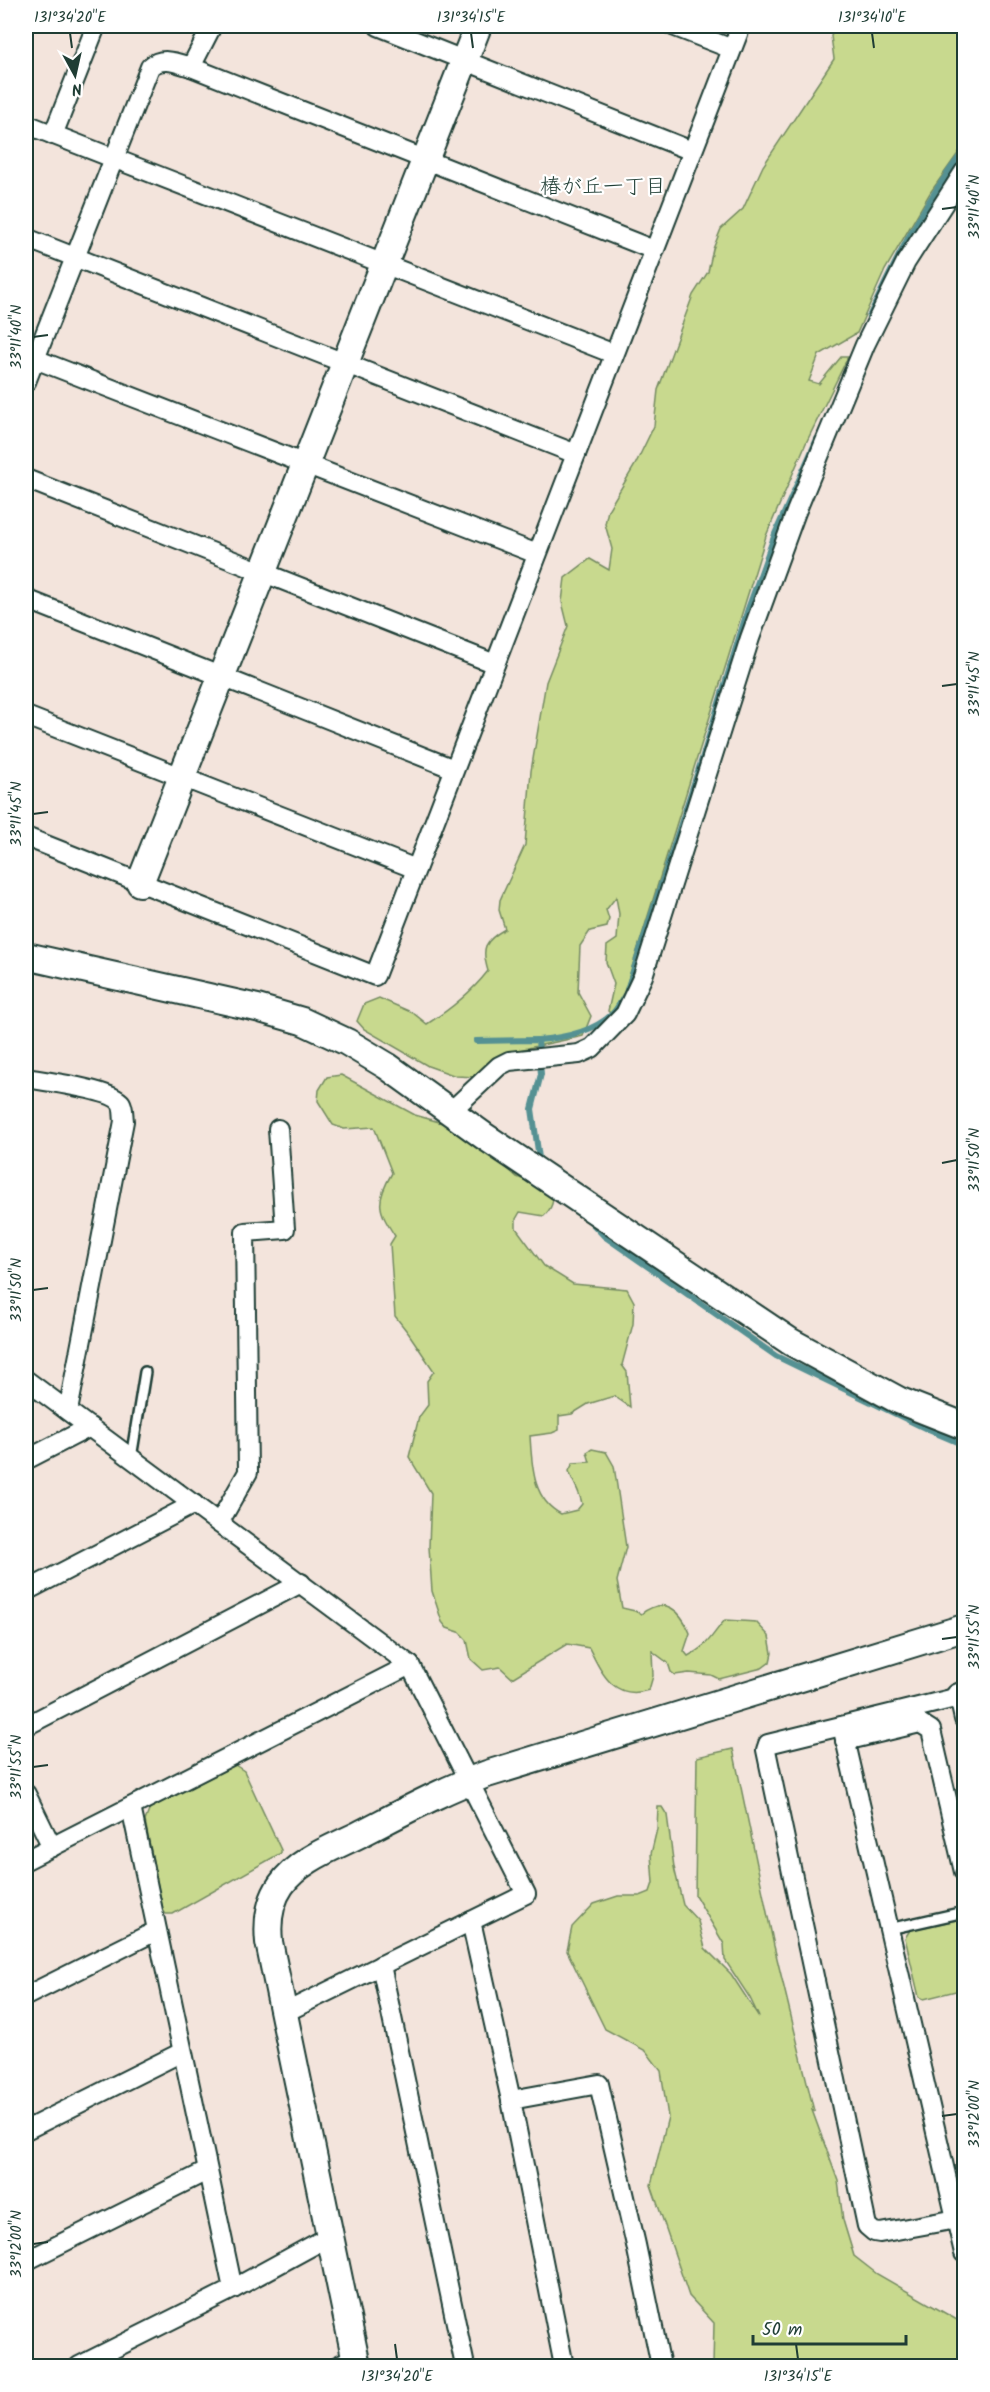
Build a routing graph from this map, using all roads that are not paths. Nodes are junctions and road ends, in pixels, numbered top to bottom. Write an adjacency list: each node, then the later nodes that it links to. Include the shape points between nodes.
1 (96, 26): 11 (street)
2 (212, 26): 9 (street)
3 (378, 26): 8 (street)
4 (478, 26): 8 (street)
5 (673, 26): 7 (street)
6 (741, 26): 7 (street)
7 (732, 49): 12 (street)
8 (464, 60): 12 (street); 14 (street)
9 (191, 67): 13 (street, via 168,61 150,67); 14 (street)
10 (26, 124): 11 (street)
11 (53, 135): 13 (street)
12 (692, 151): 17 (street)
13 (114, 159): 18 (street); 19 (street)
14 (425, 159): 17 (street); 19 (street)
15 (964, 172): 40 (street, via 906,262 866,345 796,512 750,638 632,1002 586,1052 508,1061)
16 (26, 238): 18 (street)
17 (654, 250): 20 (street)
18 (75, 257): 21 (street); 22 (street)
19 (384, 264): 20 (street); 22 (street)
20 (614, 354): 24 (street)
21 (35, 359): 23 (street); 25 (street)
22 (344, 363): 24 (street); 25 (street)
23 (26, 382)
24 (576, 454): 27 (street)
25 (305, 463): 27 (street); 28 (street)
26 (26, 478): 28 (street)
27 (537, 554): 30 (street)
28 (262, 572): 30 (street); 31 (street)
29 (26, 599): 31 (street)
30 (495, 664): 33 (street)
31 (221, 677): 33 (street); 34 (street)
32 (26, 716): 34 (street)
33 (454, 770): 36 (street)
34 (182, 777): 36 (street); 37 (street)
35 (26, 837): 37 (street)
36 (416, 869): 37 (street, via 375,976)
37 (140, 883)
38 (26, 956): 40 (street, via 231,1001 302,1021 369,1054)
39 (26, 1078): 44 (street, via 110,1094 122,1103 122,1133)
40 (450, 1112): 45 (street, via 791,1342 898,1400)
41 (278, 1129): 50 (street, via 285,1229 245,1232 248,1472)
42 (145, 1372): 47 (lane)
43 (26, 1380): 44 (street)
44 (68, 1411): 46 (street)
45 (964, 1426)
46 (90, 1427): 47 (street); 48 (street)
47 (132, 1458): 49 (street)
48 (26, 1460)
49 (194, 1504): 50 (street); 52 (street)
50 (219, 1523): 51 (street)
51 (301, 1583): 54 (street); 56 (street)
52 (26, 1591)
53 (964, 1628): 58 (street)
54 (410, 1665): 58 (street); 60 (street)
55 (963, 1704): 57 (street)
56 (26, 1725)
57 (844, 1733): 63 (street, via 920,1723 931,1730); 66 (street); 75 (street, via 768,1744 766,1750 867,2226 880,2233)
58 (469, 1781): 65 (street, via 526,1894); 70 (street, via 320,1855 281,1884 271,1906 268,1929)
59 (26, 1794): 61 (street)
60 (131, 1807): 61 (street); 67 (street)
61 (52, 1847): 62 (street)
62 (26, 1860)
63 (964, 1872)
64 (964, 1912): 66 (lane)
65 (471, 1921): 68 (street); 72 (street)
66 (889, 1929): 75 (street)
67 (156, 1931): 69 (street); 71 (street)
68 (381, 1965): 70 (street); 82 (street)
69 (26, 1996)
70 (284, 2013): 76 (street)
71 (182, 2052): 73 (street); 74 (street)
72 (511, 2100): 83 (street); 84 (street, via 599,2084)
73 (26, 2130)
74 (207, 2171): 78 (street); 79 (street)
75 (957, 2219): 77 (street)
76 (330, 2236): 79 (street); 80 (street)
77 (964, 2253)
78 (26, 2261)
79 (233, 2289): 81 (street)
80 (350, 2363)
81 (79, 2367)
82 (465, 2367)
83 (564, 2367)
84 (661, 2367)

